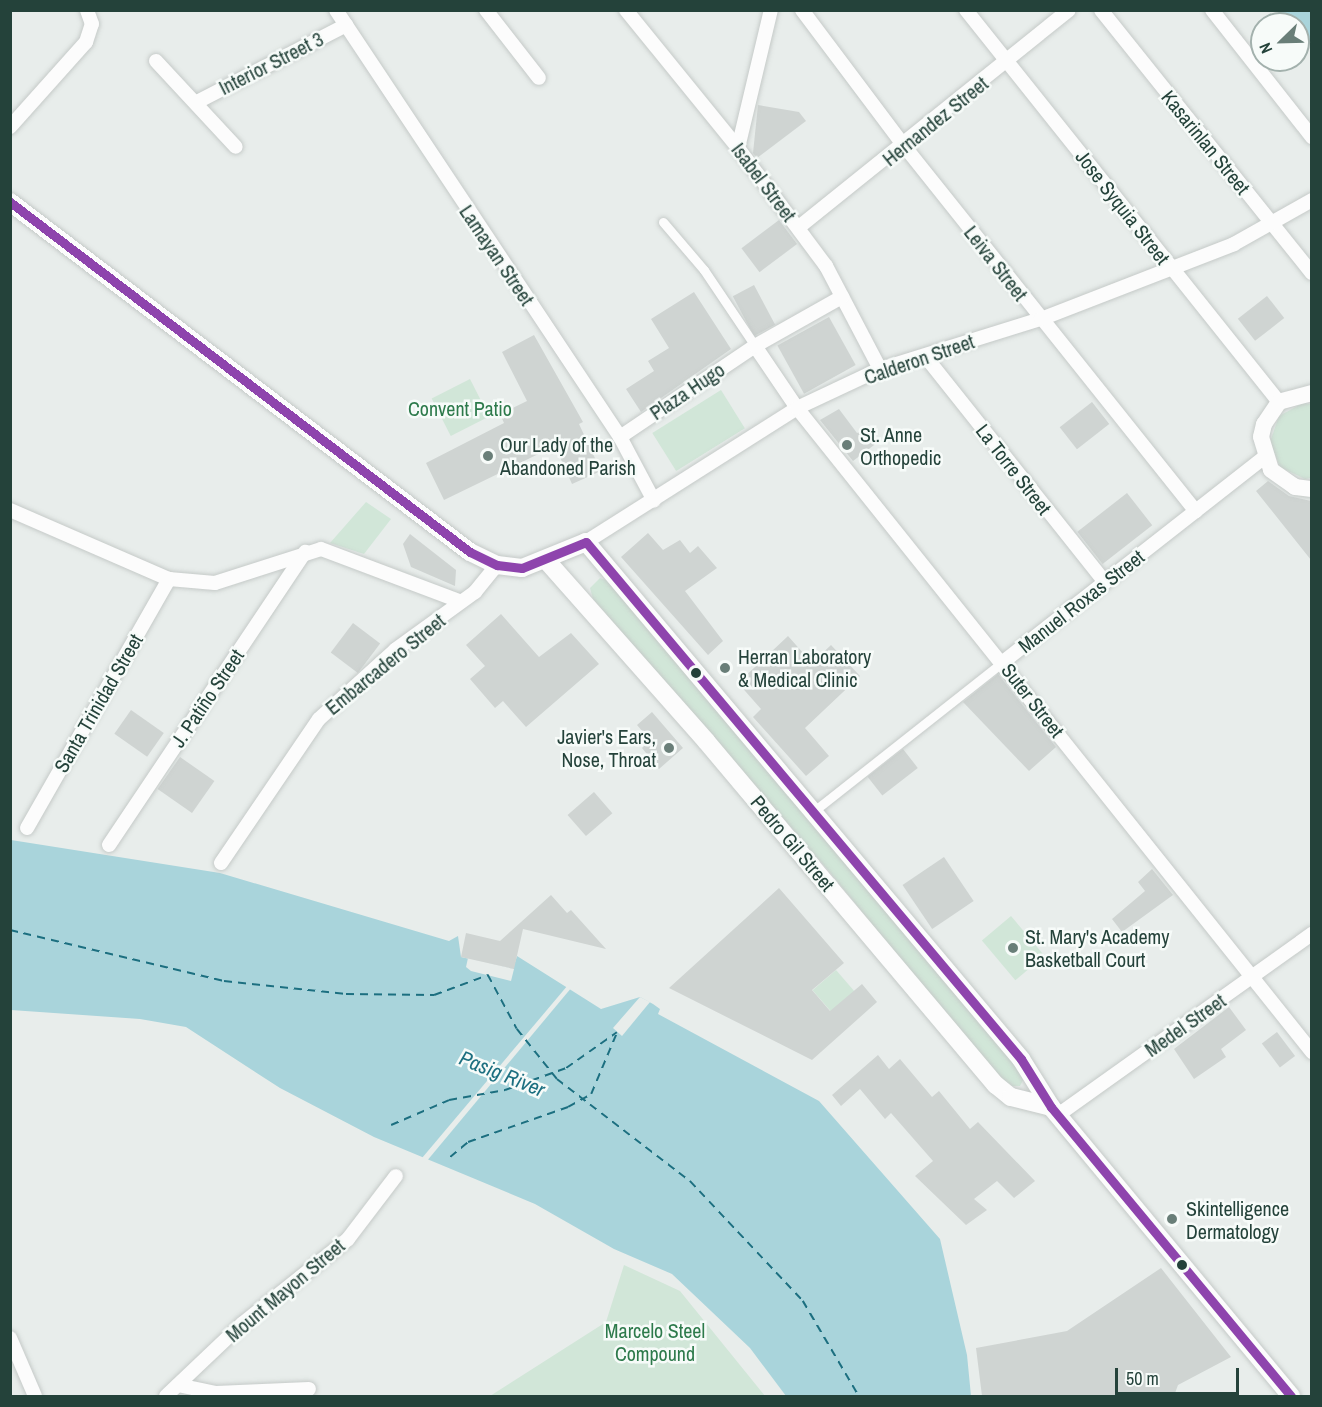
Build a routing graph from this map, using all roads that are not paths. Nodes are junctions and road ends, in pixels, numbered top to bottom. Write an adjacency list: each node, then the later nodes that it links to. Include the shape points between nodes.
1 (336, 10): 11 (street, Lamayan Street)
2 (486, 10): 14 (street)
3 (626, 10): 20 (street, Isabel Street)
4 (771, 10): 20 (street)
5 (802, 10): 19 (street, Leiva Street)
6 (966, 10): 13 (street, Jose Syquia Street)
7 (1069, 10): 13 (street, Hernandez Street)
8 (1101, 10): 24 (street, Kasarinlan Street)
9 (1212, 10): 17 (street)
10 (90, 17): 16 (street, via 86,42)
11 (346, 25): 15 (street, Interior Street 3); 36 (street, Lamayan Street)
12 (156, 61): 15 (street)
13 (1008, 62): 19 (street, Hernandez Street); 26 (street, Jose Syquia Street)
14 (539, 78)
15 (197, 102): 18 (street)
16 (10, 127)
17 (1311, 137)
18 (236, 147)
19 (904, 147): 25 (street, Hernandez Street); 29 (street, Leiva Street)
20 (738, 148): 25 (street, Isabel Street)
21 (1311, 200): 24 (street, Calderon Street)
22 (10, 202): 45 (main road, via 389,494 470,552)
23 (663, 222): 30 (street, via 704,270)
24 (1273, 226): 26 (street, Calderon Street); 27 (street, Kasarinlan Street)
25 (799, 227): 28 (street, Isabel Street)
26 (1172, 269): 29 (street, Calderon Street); 34 (street, Jose Syquia Street)
27 (1311, 273)
28 (842, 297): 30 (street, Plaza Hugo); 32 (street, Isabel Street)
29 (1041, 319): 31 (street, Calderon Street); 41 (street, Leiva Street)
30 (755, 346): 35 (street, Suter Street); 36 (street, Plaza Hugo)
31 (925, 356): 32 (street, Calderon Street); 47 (street, La Torre Street)
32 (880, 369): 35 (street, Calderon Street)
33 (1311, 393): 34 (street)
34 (1279, 402): 37 (street, via 1264,424)
35 (797, 408): 39 (street, Calderon Street); 49 (street, Suter Street)
36 (620, 437): 39 (street, Lamayan Street)
37 (1264, 457): 38 (street, via 1282,481); 41 (street, Manuel Roxas Street)
38 (1311, 489)
39 (654, 501): 42 (street, Calderon Street)
40 (10, 510): 46 (street, via 119,561)
41 (1196, 511): 47 (street, Manuel Roxas Street)
42 (586, 542): 44 (main road, Calderon Street); 50 (main road, Pedro Gil Street)
43 (305, 552): 46 (street, via 214,583); 48 (street, via 321,549 346,556); 52 (street, J. Patiño Street)
44 (546, 560): 45 (main road, Calderon Street, via 522,568); 57 (main road, Pedro Gil Street, via 698,732 996,1085 1011,1096)
45 (497, 565): 48 (street, Embarcadero Street, via 482,586)
46 (169, 579): 51 (street, Santa Trinidad Street)
47 (1105, 582): 49 (street, Manuel Roxas Street)
48 (459, 601): 53 (street, Embarcadero Street, via 319,719)
49 (1003, 662): 50 (street, Manuel Roxas Street); 55 (street, Suter Street)
50 (814, 811): 57 (main road, Pedro Gil Street, via 1021,1059)
51 (27, 828)
52 (109, 845)
53 (221, 863)
54 (1311, 934): 55 (street, Medel Street)
55 (1252, 980): 56 (street, Suter Street); 57 (street, Medel Street)
56 (1311, 1052)
57 (1054, 1111): 64 (main road, Pedro Gil Street)
58 (396, 1176): 60 (street, Mount Mayon Street, via 348,1239 242,1324)
59 (10, 1338): 62 (street)
60 (178, 1385): 61 (street, via 194,1391 232,1393); 63 (street, Mount Mayon Street)
61 (309, 1389)
62 (35, 1396)
63 (166, 1396)
64 (1291, 1396)

